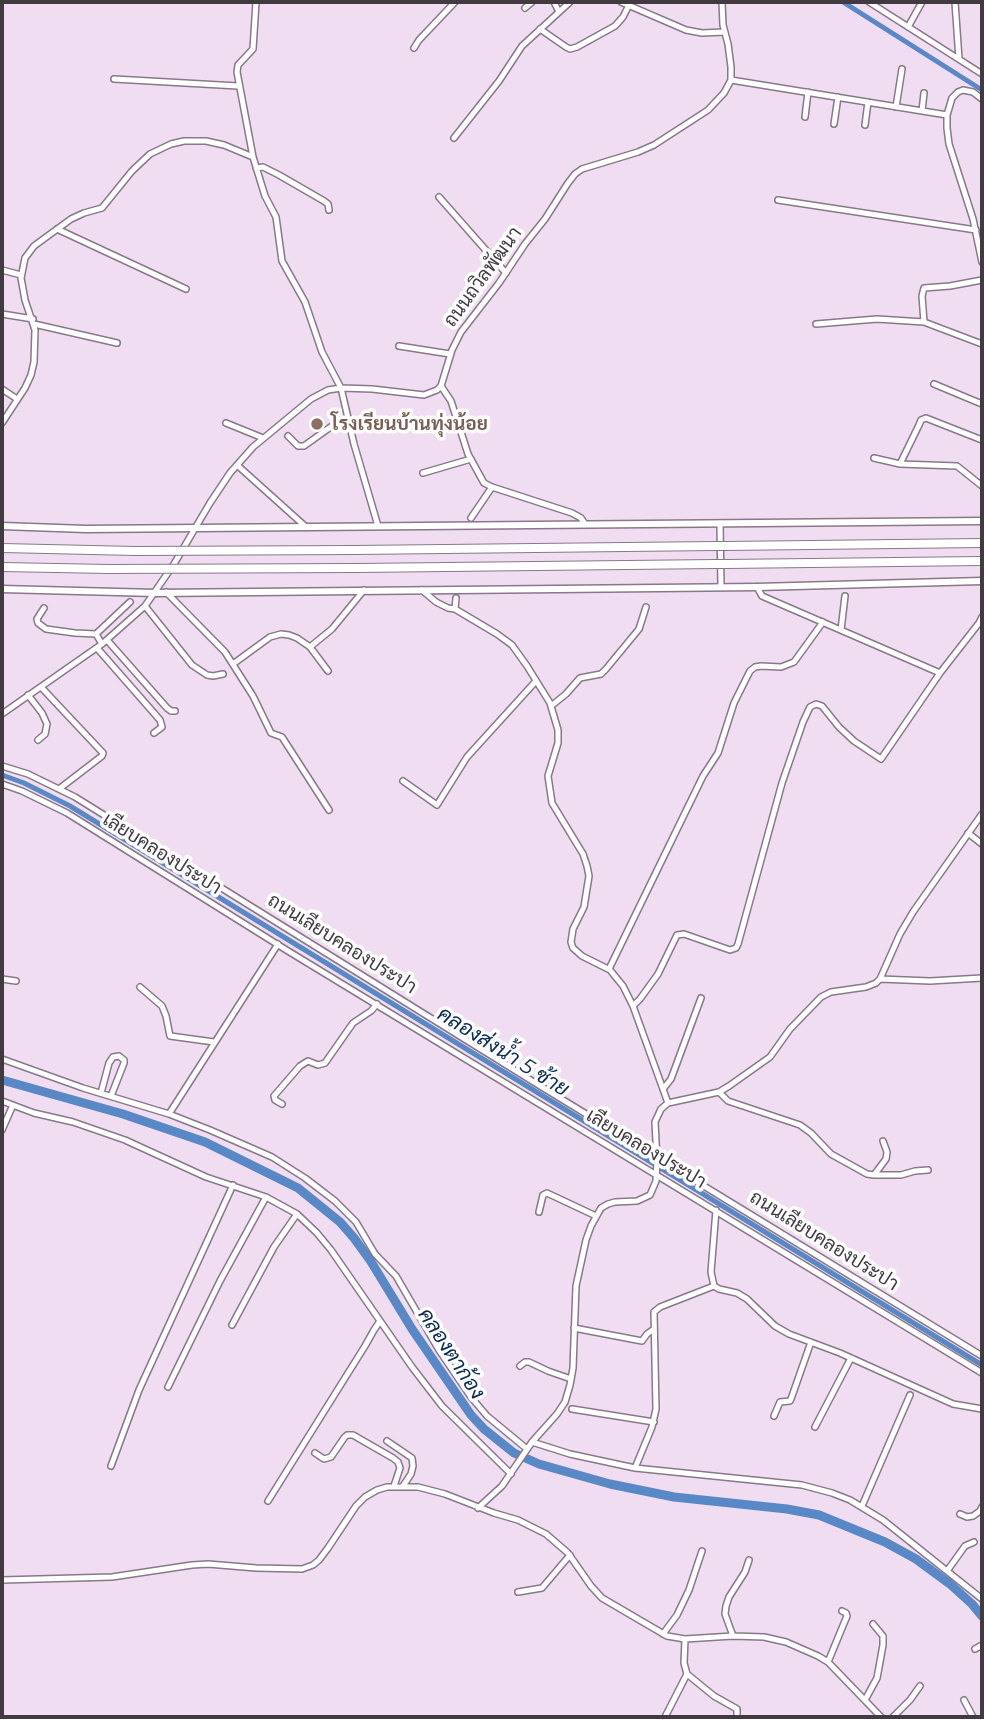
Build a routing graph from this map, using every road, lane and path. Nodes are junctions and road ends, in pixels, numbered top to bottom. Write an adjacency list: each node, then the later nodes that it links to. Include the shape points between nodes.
1 (256, 2): 23 (street, via 254,45 238,65)
2 (455, 2): 17 (street)
3 (532, 2): 12 (street)
4 (554, 2): 13 (street)
5 (570, 2): 13 (street)
6 (621, 2): 11 (street)
7 (722, 2): 16 (street)
8 (922, 2): 14 (street)
9 (955, 2): 18 (street)
10 (873, 3): 14 (street)
11 (629, 5): 15 (street, via 606,33 570,49); 16 (street, via 694,32)
12 (525, 8)
13 (559, 12): 15 (street)
14 (908, 27): 18 (street)
15 (541, 29): 35 (street, via 522,46)
16 (724, 32): 22 (street)
17 (414, 48)
18 (959, 59): 20 (street)
19 (902, 69): 29 (street)
20 (982, 74)
21 (114, 79): 23 (street)
22 (731, 80): 24 (street); 45 (street, ถนนถวิลพัฒนา, via 717,102 654,145 575,174)
23 (238, 86): 36 (street)
24 (808, 92): 26 (street); 32 (street)
25 (924, 93): 30 (street)
26 (838, 97): 28 (street); 33 (street)
27 (982, 99): 31 (street, via 973,92 958,92)
28 (868, 102): 29 (street); 34 (street)
29 (896, 107): 30 (street)
30 (922, 111): 31 (street)
31 (947, 115): 42 (street, via 947,136)
32 (805, 117)
33 (834, 124)
34 (865, 125)
35 (454, 138)
36 (253, 157): 37 (street); 41 (street, via 206,141 171,144 150,154 125,177 102,208 78,215)
37 (256, 168): 40 (street, via 268,169 324,201); 59 (street, via 276,217 282,261 305,302)
38 (439, 197): 45 (street)
39 (778, 200): 42 (street)
40 (329, 210)
41 (57, 229): 46 (street, via 29,252); 48 (street)
42 (976, 230): 43 (street)
43 (982, 262)
44 (2, 270): 46 (street)
45 (506, 273): 56 (street, ถนนถวิลพัฒนา)
46 (21, 275): 50 (street)
47 (982, 280): 51 (street, via 924,288)
48 (186, 289)
49 (2, 314): 50 (street)
50 (33, 322): 53 (street); 61 (street, via 33,369)
51 (924, 322): 52 (street, via 877,319); 54 (street)
52 (816, 324)
53 (117, 343)
54 (982, 344)
55 (399, 346): 56 (street)
56 (450, 354): 58 (street, ถนนถวิลพัฒนา)
57 (934, 384): 62 (street)
58 (441, 386): 59 (street, via 424,395); 72 (street, via 451,401)
59 (341, 388): 65 (street); 69 (street, via 311,399)
60 (2, 389): 61 (street)
61 (17, 399): 64 (street)
62 (982, 404)
63 (2, 407): 64 (street)
64 (9, 412): 66 (street)
65 (348, 418): 68 (street, via 304,446); 83 (street)
66 (2, 423)
67 (226, 423): 69 (street)
68 (288, 436)
69 (263, 438): 74 (street)
70 (982, 440): 73 (street, via 926,418)
71 (874, 458): 73 (street)
72 (471, 459): 75 (street); 77 (street, via 484,483)
73 (900, 464): 76 (street, via 957,466)
74 (237, 465): 84 (street); 85 (street)
75 (423, 473)
76 (982, 486)
77 (492, 487): 78 (street); 81 (street, via 572,513)
78 (471, 518)
79 (982, 521): 80 (main road)
80 (720, 523): 81 (main road); 91 (street)
81 (585, 524): 83 (main road)
82 (2, 526): 85 (main road)
83 (378, 526): 84 (main road)
84 (306, 527): 85 (main road)
85 (195, 528): 97 (street)
86 (982, 543): 87 (highway, bridge, via 354,550)
87 (2, 548)
88 (982, 561): 89 (highway, bridge)
89 (2, 567)
90 (982, 581): 92 (main road)
91 (721, 587): 92 (main road); 95 (main road)
92 (757, 587): 106 (street, via 762,596)
93 (2, 589): 97 (main road)
94 (364, 590): 95 (main road); 96 (main road); 110 (street, via 332,629)
95 (422, 590): 104 (street)
96 (166, 592): 97 (main road); 111 (street)
97 (156, 593): 101 (street)
98 (845, 596): 107 (street)
99 (456, 597): 104 (street)
100 (130, 602): 108 (street)
101 (145, 606): 109 (street); 114 (street, via 192,665 207,675)
102 (646, 607): 118 (street, via 639,629 606,670 580,678)
103 (44, 608): 108 (street, via 37,620 46,629)
104 (455, 609): 115 (street, via 512,645)
105 (982, 617): 113 (street)
106 (823, 622): 107 (street); 132 (street, via 794,662 750,671 734,703 719,753 703,776)
107 (841, 630): 113 (street)
108 (96, 634): 109 (street)
109 (102, 644): 116 (street); 119 (street); 121 (street, via 160,720 162,727)
110 (310, 647): 111 (street, via 289,635 276,635); 112 (street)
111 (233, 664): 127 (street, via 271,733 282,737)
112 (328, 671)
113 (940, 673): 140 (street, via 881,759 853,741 822,706 810,707 782,783 736,948 677,935 658,974)
114 (223, 674)
115 (536, 681): 118 (street); 124 (street, via 467,757 437,805)
116 (41, 687): 117 (street); 126 (street, via 103,753)
117 (29, 695): 120 (street); 122 (street, via 47,724)
118 (551, 706): 132 (street, via 558,730 548,776 552,803 583,855 589,876 571,943 582,956)
119 (174, 711)
120 (2, 713)
121 (154, 733)
122 (38, 740)
123 (2, 766): 126 (street, ถนนเลียบคลองประปา)
124 (403, 781)
125 (2, 784): 131 (street, เลียบคลองประปา, via 67,813)
126 (59, 789): 154 (street, ถนนเลียบคลองประปา)
127 (329, 810)
128 (982, 814): 129 (street)
129 (968, 833): 130 (street); 135 (street, via 913,912)
130 (982, 844)
131 (278, 944): 139 (street, เลียบคลองประปา); 141 (street)
132 (609, 969): 140 (street)
133 (982, 978): 135 (street)
134 (2, 979): 136 (street)
135 (880, 979): 144 (street, via 821,997 770,1057)
136 (16, 981)
137 (140, 987): 141 (street, via 162,1006 170,1036)
138 (701, 998): 143 (street)
139 (377, 1004): 149 (street, via 353,1023 325,1063 308,1061 300,1066 274,1096); 156 (street, เลียบคลองประปา)
140 (633, 1006): 143 (street)
141 (214, 1042): 151 (street)
142 (2, 1059): 145 (street)
143 (663, 1089): 148 (street)
144 (719, 1092): 148 (street); 157 (street, via 728,1101 800,1125 841,1161)
145 (101, 1093): 146 (street); 146 (street, via 108,1063 119,1056 124,1063)
146 (111, 1096): 151 (street)
147 (2, 1101): 150 (street)
148 (668, 1102): 154 (street, via 655,1122)
149 (282, 1104)
150 (13, 1105): 152 (street); 158 (street, via 98,1130)
151 (169, 1114): 184 (street, via 272,1157 349,1214 396,1276 471,1397)
152 (2, 1130)
153 (883, 1141): 157 (street, via 887,1155)
154 (657, 1159): 156 (street); 170 (street, ถนนเลียบคลองประปา)
155 (928, 1170): 157 (street)
156 (657, 1172): 160 (street, เลียบคลองประปา); 163 (street, via 650,1195 608,1204)
157 (874, 1175)
158 (233, 1185): 159 (street); 186 (street, via 135,1400)
159 (266, 1197): 162 (street); 175 (street)
160 (716, 1210): 164 (street); 173 (street, เลียบคลองประปา)
161 (538, 1212): 163 (street, via 542,1195 547,1193)
162 (297, 1214): 165 (street, via 331,1250); 166 (street)
163 (596, 1216): 167 (street, via 576,1286)
164 (714, 1286): 168 (street, via 656,1309); 169 (street, via 747,1298 775,1326)
165 (380, 1321): 188 (street, via 442,1406); 191 (street)
166 (232, 1325)
167 (574, 1328): 168 (street, via 642,1341); 174 (street)
168 (654, 1329): 180 (street)
169 (811, 1342): 171 (street); 179 (street, via 791,1399 780,1402)
170 (982, 1356)
171 (851, 1358): 178 (street, via 953,1404); 181 (street)
172 (520, 1366): 174 (street, via 528,1362)
173 (982, 1373)
174 (571, 1379): 183 (street, via 565,1402)
175 (168, 1387)
176 (910, 1395): 192 (street)
177 (572, 1409): 180 (street)
178 (982, 1409)
179 (774, 1416)
180 (654, 1422): 187 (street)
181 (815, 1427)
182 (387, 1441): 190 (street, via 412,1458 411,1474)
183 (532, 1441): 184 (street); 187 (street)
184 (526, 1450): 188 (street)
185 (314, 1453): 189 (street, via 328,1459 347,1435 353,1435 398,1462)
186 (111, 1466)
187 (635, 1468): 192 (street, via 802,1485)
188 (512, 1472): 194 (street)
189 (394, 1486): 190 (street); 201 (street, via 377,1490 360,1502 319,1560 302,1569 208,1564 111,1577)
190 (403, 1486): 194 (street, via 445,1494)
191 (268, 1501)
192 (862, 1506): 200 (street)
193 (982, 1507): 195 (street, via 973,1516)
194 (478, 1508): 198 (street, via 530,1525)
195 (960, 1514)
196 (974, 1542): 200 (street, via 965,1546)
197 (702, 1551): 206 (street, via 689,1590)
198 (570, 1555): 202 (street, via 542,1588); 206 (street, via 602,1598)
199 (749, 1560): 207 (street, via 726,1606)
200 (947, 1571): 203 (street)
201 (2, 1580)
202 (518, 1592)
203 (982, 1599)
204 (842, 1611): 211 (street, via 847,1616)
205 (873, 1624): 214 (street, via 883,1636 883,1644 877,1678)
206 (663, 1634): 208 (street)
207 (733, 1636): 208 (street); 211 (street, via 786,1642)
208 (685, 1639): 212 (street)
209 (982, 1646): 210 (street)
210 (975, 1649)
211 (828, 1662): 214 (street)
212 (687, 1674): 216 (street); 217 (street, via 737,1709)
213 (920, 1686): 219 (street)
214 (865, 1700): 218 (street)
215 (964, 1700): 220 (street)
216 (665, 1717)
217 (737, 1717)
218 (881, 1717)
219 (892, 1717)
220 (974, 1717)

